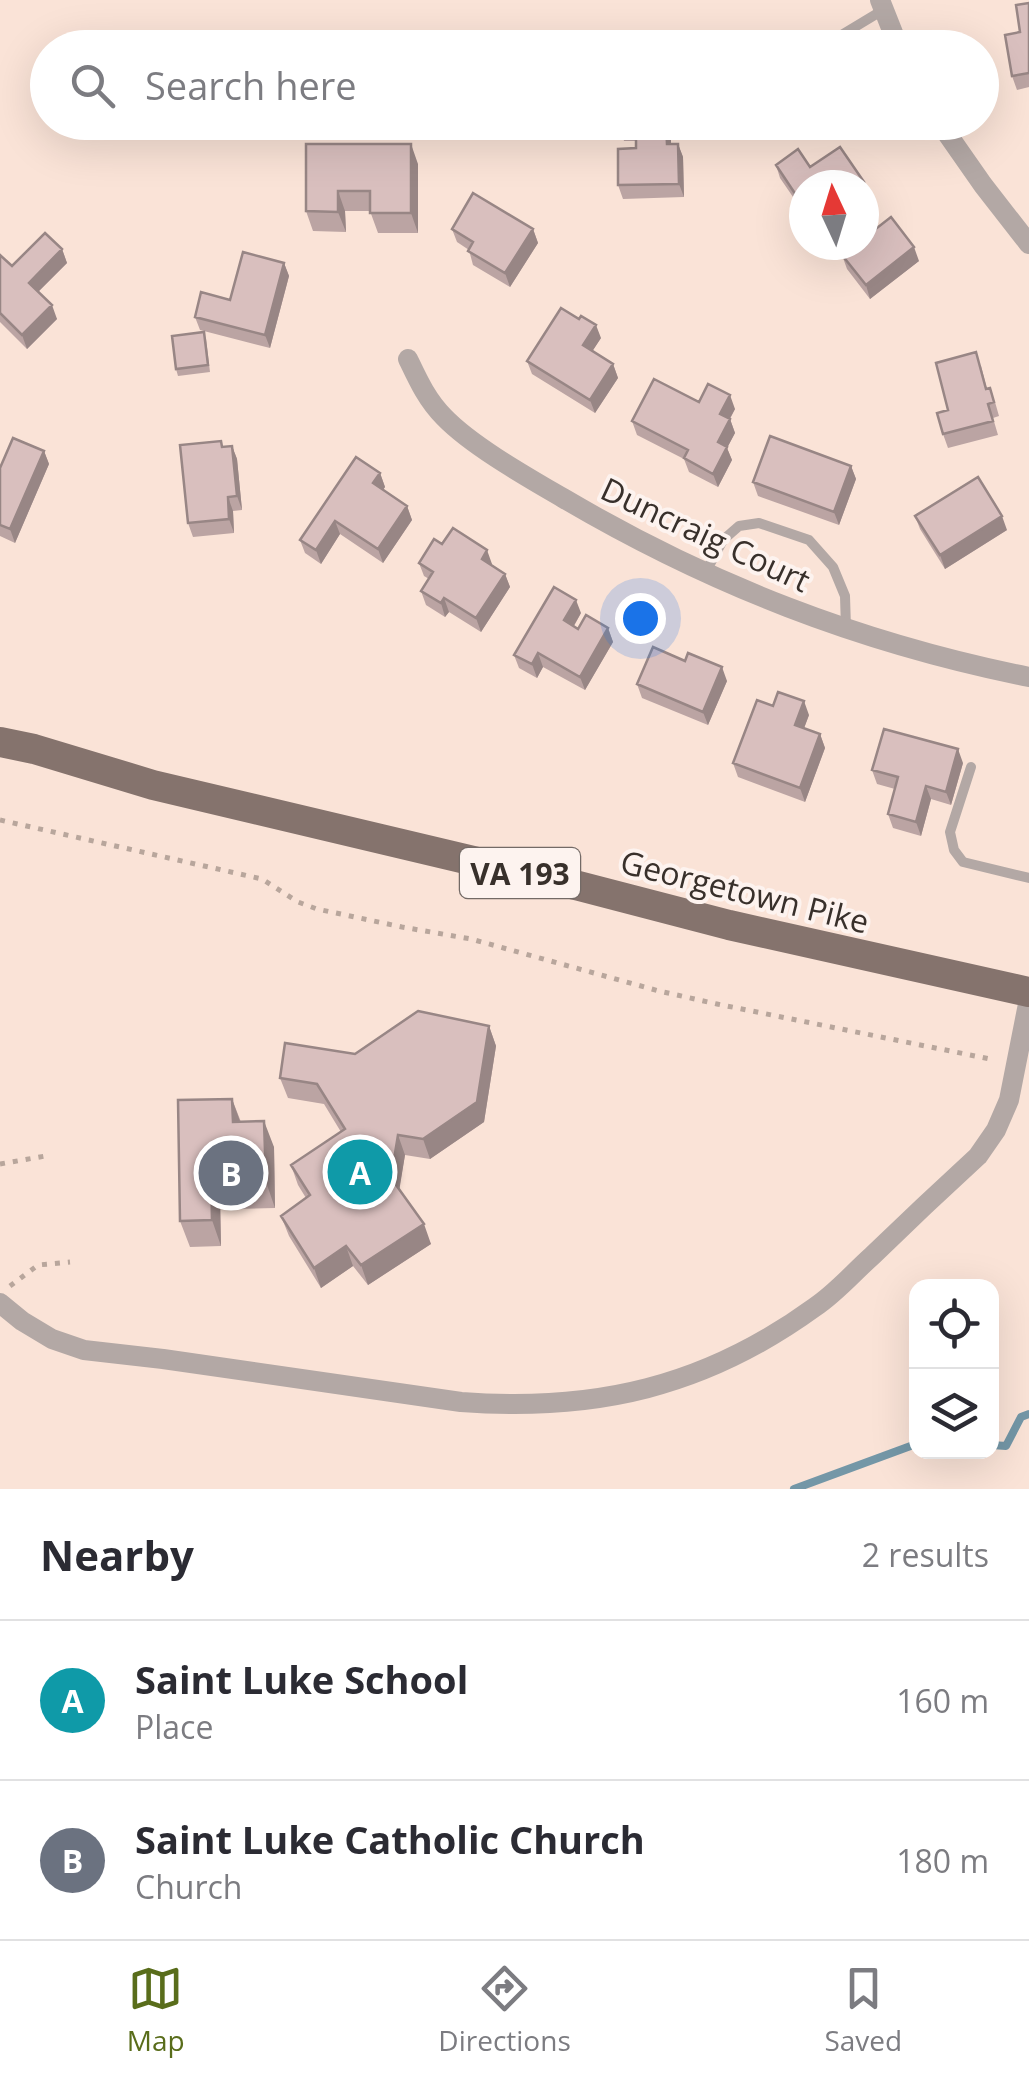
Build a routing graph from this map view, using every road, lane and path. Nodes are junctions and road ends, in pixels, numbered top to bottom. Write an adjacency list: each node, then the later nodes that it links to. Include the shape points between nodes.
1 (881, 5): 2 (lane); 3 (street)
2 (846, 30)
3 (891, 30)
4 (952, 140): 5 (street, via 983,185)
5 (1020, 215): 6 (street)
6 (1029, 244)
7 (408, 359): 8 (street, Duncraig Court, via 422,390 458,430 612,527)
8 (705, 573): 9 (street, Duncraig Court); 9 (lane, via 739,526 759,524 809,540 832,566 845,596)
9 (846, 629): 10 (street, Duncraig Court)
10 (1029, 677)
11 (0, 742): 14 (main road, Georgetown Pike / VA 193)
12 (0, 763): 14 (main road, Georgetown Pike / VA 193)
13 (971, 767): 16 (lane, via 950,832 954,850 962,862)
14 (153, 785): 17 (main road, Georgetown Pike / VA 193)
15 (0, 820): 18 (path, via 262,880 317,909 471,938 717,1004)
16 (1029, 878)
17 (1029, 996): 18 (street)
18 (1016, 1064): 23 (street, via 1010,1100 978,1156 819,1305 725,1362 617,1396 562,1404 461,1402 84,1350 22,1322)
19 (52, 1155): 20 (path)
20 (0, 1164)
21 (70, 1262): 22 (path, via 38,1265)
22 (0, 1293)
23 (0, 1303)

